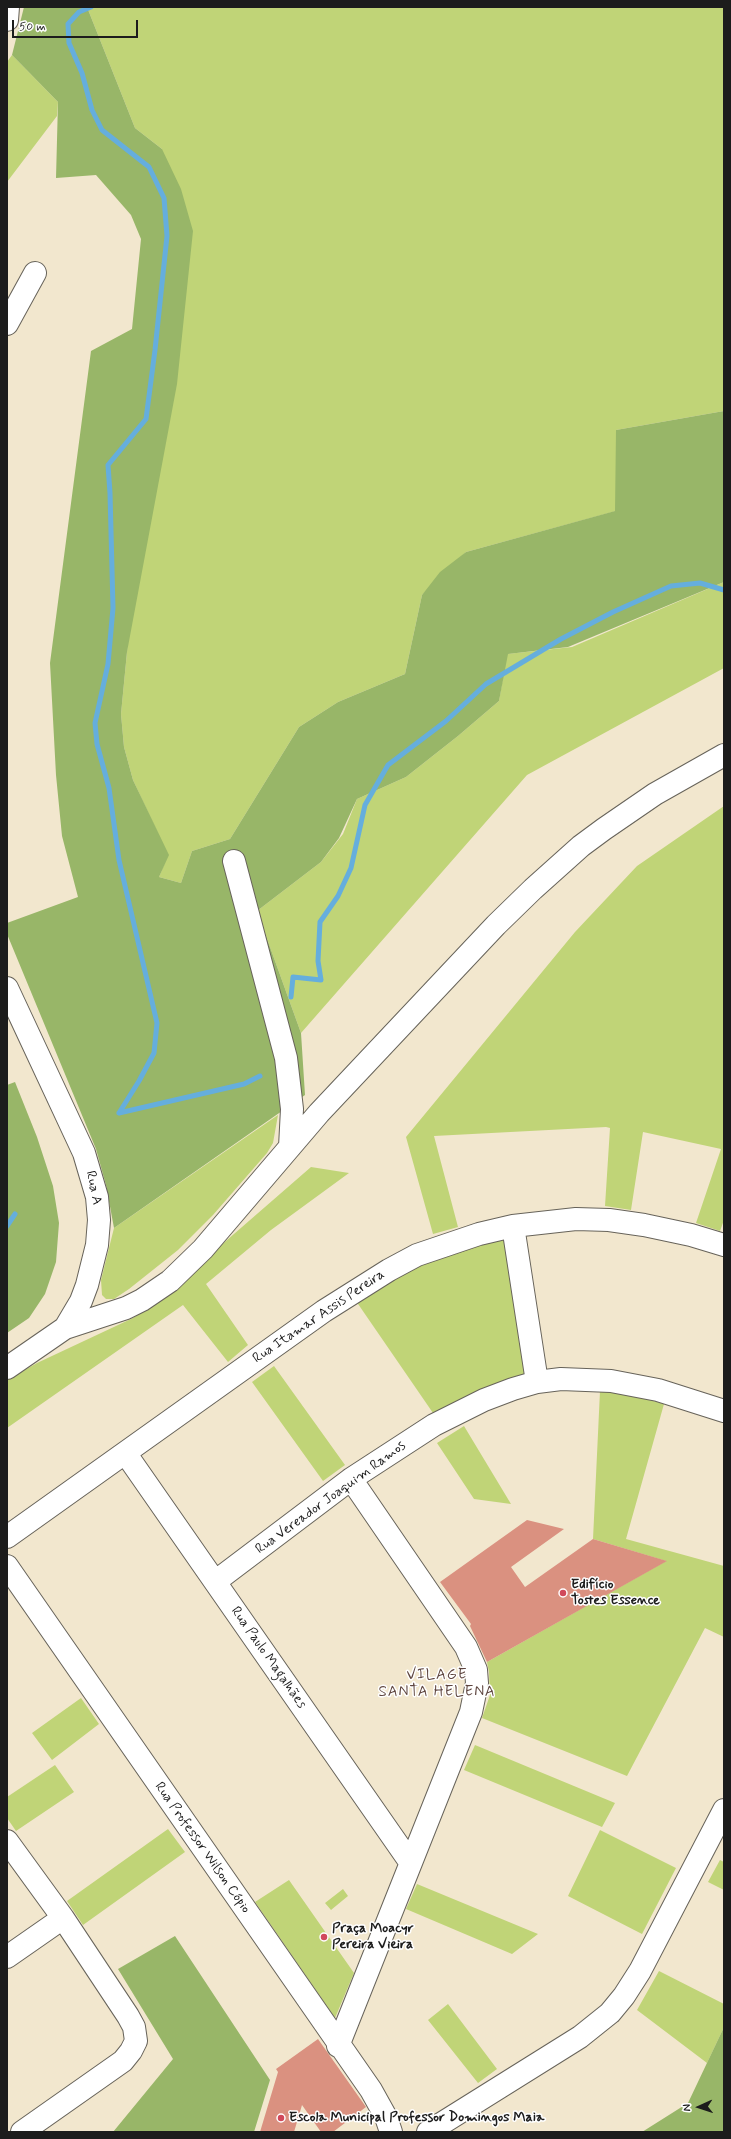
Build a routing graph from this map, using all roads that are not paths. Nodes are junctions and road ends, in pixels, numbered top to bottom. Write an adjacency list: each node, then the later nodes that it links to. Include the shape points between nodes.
1 (8, 7): 2 (street)
2 (7, 20)
3 (35, 273): 4 (street)
4 (7, 324)
5 (724, 755): 8 (street, via 655,794 604,829 558,866 496,925)
6 (234, 860): 8 (street, via 286,1058 292,1109)
7 (7, 988): 11 (street, Rua A, via 84,1153 97,1197 99,1220 93,1266 81,1301)
8 (290, 1147): 11 (street, via 203,1249 170,1281 126,1308)
9 (513, 1226): 10 (street, Rua Itamar Assis Pereira, via 576,1219 609,1220 691,1235); 13 (street); 15 (street, Rua Itamar Assis Pereira, via 445,1244 389,1270 324,1311)
10 (724, 1245)
11 (65, 1328): 12 (street, Rua A)
12 (7, 1368)
13 (537, 1382): 14 (street, Rua Vereador Joaquim Ramos, via 587,1379 611,1381 658,1390); 16 (street, Rua Vereador Joaquim Ramos, via 494,1396 450,1416)
14 (724, 1411)
15 (126, 1454): 17 (street, Rua Itamar Assis Pereira); 19 (street, Rua Paulo Magalhães)
16 (351, 1480): 19 (street, Rua Vereador Joaquim Ramos); 22 (street, via 466,1646 476,1670 477,1683 471,1712)
17 (7, 1537)
18 (7, 1566): 25 (street, Rua Professor Wilson Cópio)
19 (216, 1581): 22 (street, Rua Paulo Magalhães)
20 (724, 1810): 28 (street, via 640,1971 610,2013 580,2037)
21 (7, 1840): 23 (street)
22 (410, 1862): 25 (street)
23 (62, 1918): 24 (street); 26 (street, via 128,2016 134,2027 136,2041 123,2060)
24 (7, 1957)
25 (338, 2046): 27 (street, Rua Professor Wilson Cópio, via 375,2097)
26 (22, 2132)
27 (391, 2132)
28 (428, 2132)

